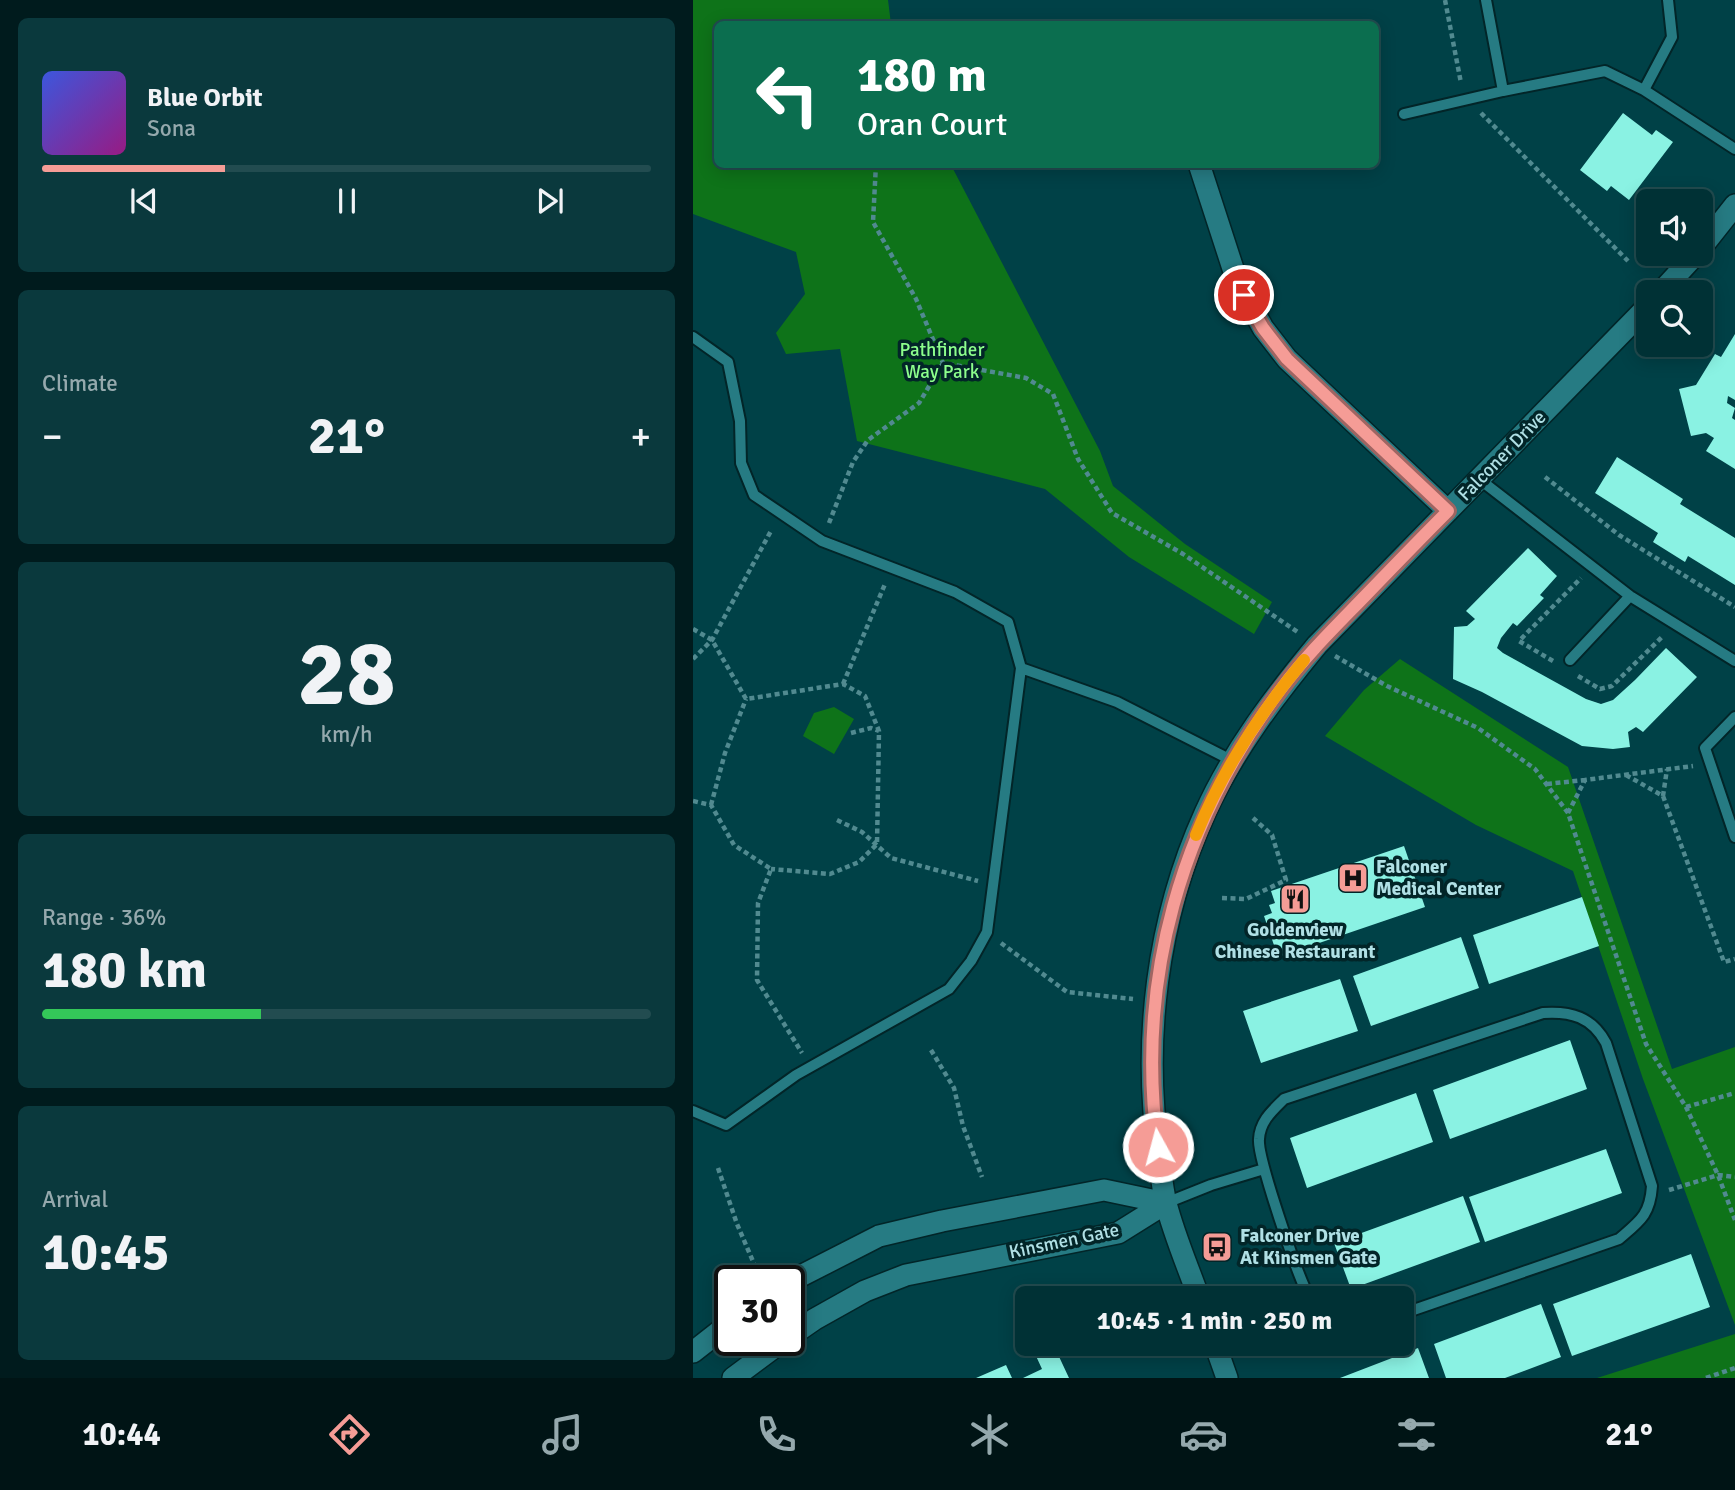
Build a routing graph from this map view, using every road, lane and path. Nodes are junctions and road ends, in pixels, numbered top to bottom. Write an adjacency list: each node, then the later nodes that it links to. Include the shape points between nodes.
1 (1445, 0): 6 (path)
2 (1486, 0): 5 (lane)
3 (1668, 0): 4 (lane, via 1672,37)
4 (1644, 90): 5 (lane, via 1605,71); 8 (lane)
5 (1503, 91): 6 (lane)
6 (1467, 99): 7 (lane); 12 (path)
7 (1404, 114)
8 (1735, 149)
9 (1200, 168): 20 (street, via 1237,281 1263,328 1287,359)
10 (1735, 205): 11 (street)
11 (1713, 233)
12 (1628, 261)
13 (1685, 266): 14 (street)
14 (1672, 280)
15 (1636, 319): 19 (street, Falconer Drive)
16 (693, 337): 21 (lane, via 728,362 740,421 741,463 754,495)
17 (943, 363): 22 (path, via 919,402 868,440 853,462)
18 (1545, 477): 25 (path, via 1619,535)
19 (1479, 479): 20 (street, Falconer Drive); 24 (lane)
20 (1448, 511): 37 (street, Falconer Drive, via 1317,645 1282,687)
21 (780, 513): 22 (lane); 27 (path)
22 (822, 541): 23 (lane)
23 (892, 566): 31 (lane, via 955,592 1007,622); 32 (path)
24 (1630, 596): 29 (lane); 30 (lane)
25 (1735, 607)
26 (693, 629): 27 (path)
27 (712, 639): 28 (path); 33 (path)
28 (693, 659)
29 (1570, 660)
30 (1735, 661)
31 (1021, 668): 37 (lane, via 1117,702); 52 (lane)
32 (843, 684): 33 (path); 35 (path, via 865,696)
33 (746, 699): 45 (path)
34 (1735, 717): 38 (lane, via 1705,748)
35 (879, 731): 36 (path, via 871,728); 50 (path)
36 (851, 733)
37 (1233, 761): 56 (street, Falconer Drive, via 1183,868)
38 (1710, 764): 39 (path); 49 (lane)
39 (1667, 769): 40 (path); 43 (path)
40 (1625, 775): 41 (path); 43 (path)
41 (1585, 780): 42 (path); 46 (path)
42 (1547, 784)
43 (1663, 796): 55 (path, via 1724,962)
44 (693, 801): 45 (path)
45 (711, 805): 51 (path, via 734,845)
46 (1568, 813)
47 (1253, 818): 53 (path, via 1272,835 1286,880 1246,898)
48 (837, 820): 50 (path)
49 (1735, 837)
50 (877, 844): 51 (path, via 859,862 830,874); 52 (path, via 891,858)
51 (771, 869): 58 (path, via 758,903 757,980)
52 (993, 885): 54 (lane)
53 (1222, 898)
54 (987, 932): 56 (path, via 1067,992); 58 (lane, via 949,989)
55 (1735, 959)
56 (1155, 1002): 67 (street, Falconer Drive, via 1151,1052 1154,1119)
57 (931, 1049): 64 (path, via 954,1088)
58 (810, 1067): 61 (lane, via 726,1125)
59 (1735, 1094): 60 (path)
60 (1686, 1107)
61 (693, 1111)
62 (718, 1167): 68 (path)
63 (1264, 1169): 66 (lane, via 1258,1141 1261,1125 1285,1099 1543,1013 1562,1012 1586,1020 1605,1043); 67 (lane); 71 (lane)
64 (982, 1177)
65 (1735, 1177): 66 (path, via 1718,1175)
66 (1652, 1195): 72 (lane, via 1645,1216 1619,1238)
67 (1166, 1203): 69 (street, Kinsmen Gate, via 1104,1189 879,1236); 70 (street, Falconer Drive); 73 (street, Kinsmen Gate, via 1118,1233 906,1275 865,1291)
68 (755, 1265)
69 (805, 1274)
70 (1195, 1286)
71 (1306, 1286)
72 (1414, 1310)
73 (805, 1326)
74 (714, 1336): 75 (street)
75 (693, 1352)
76 (763, 1356): 79 (street)
77 (1219, 1356): 80 (street)
78 (1734, 1370): 81 (path)
79 (733, 1378)
80 (1227, 1378)
81 (1706, 1378)

